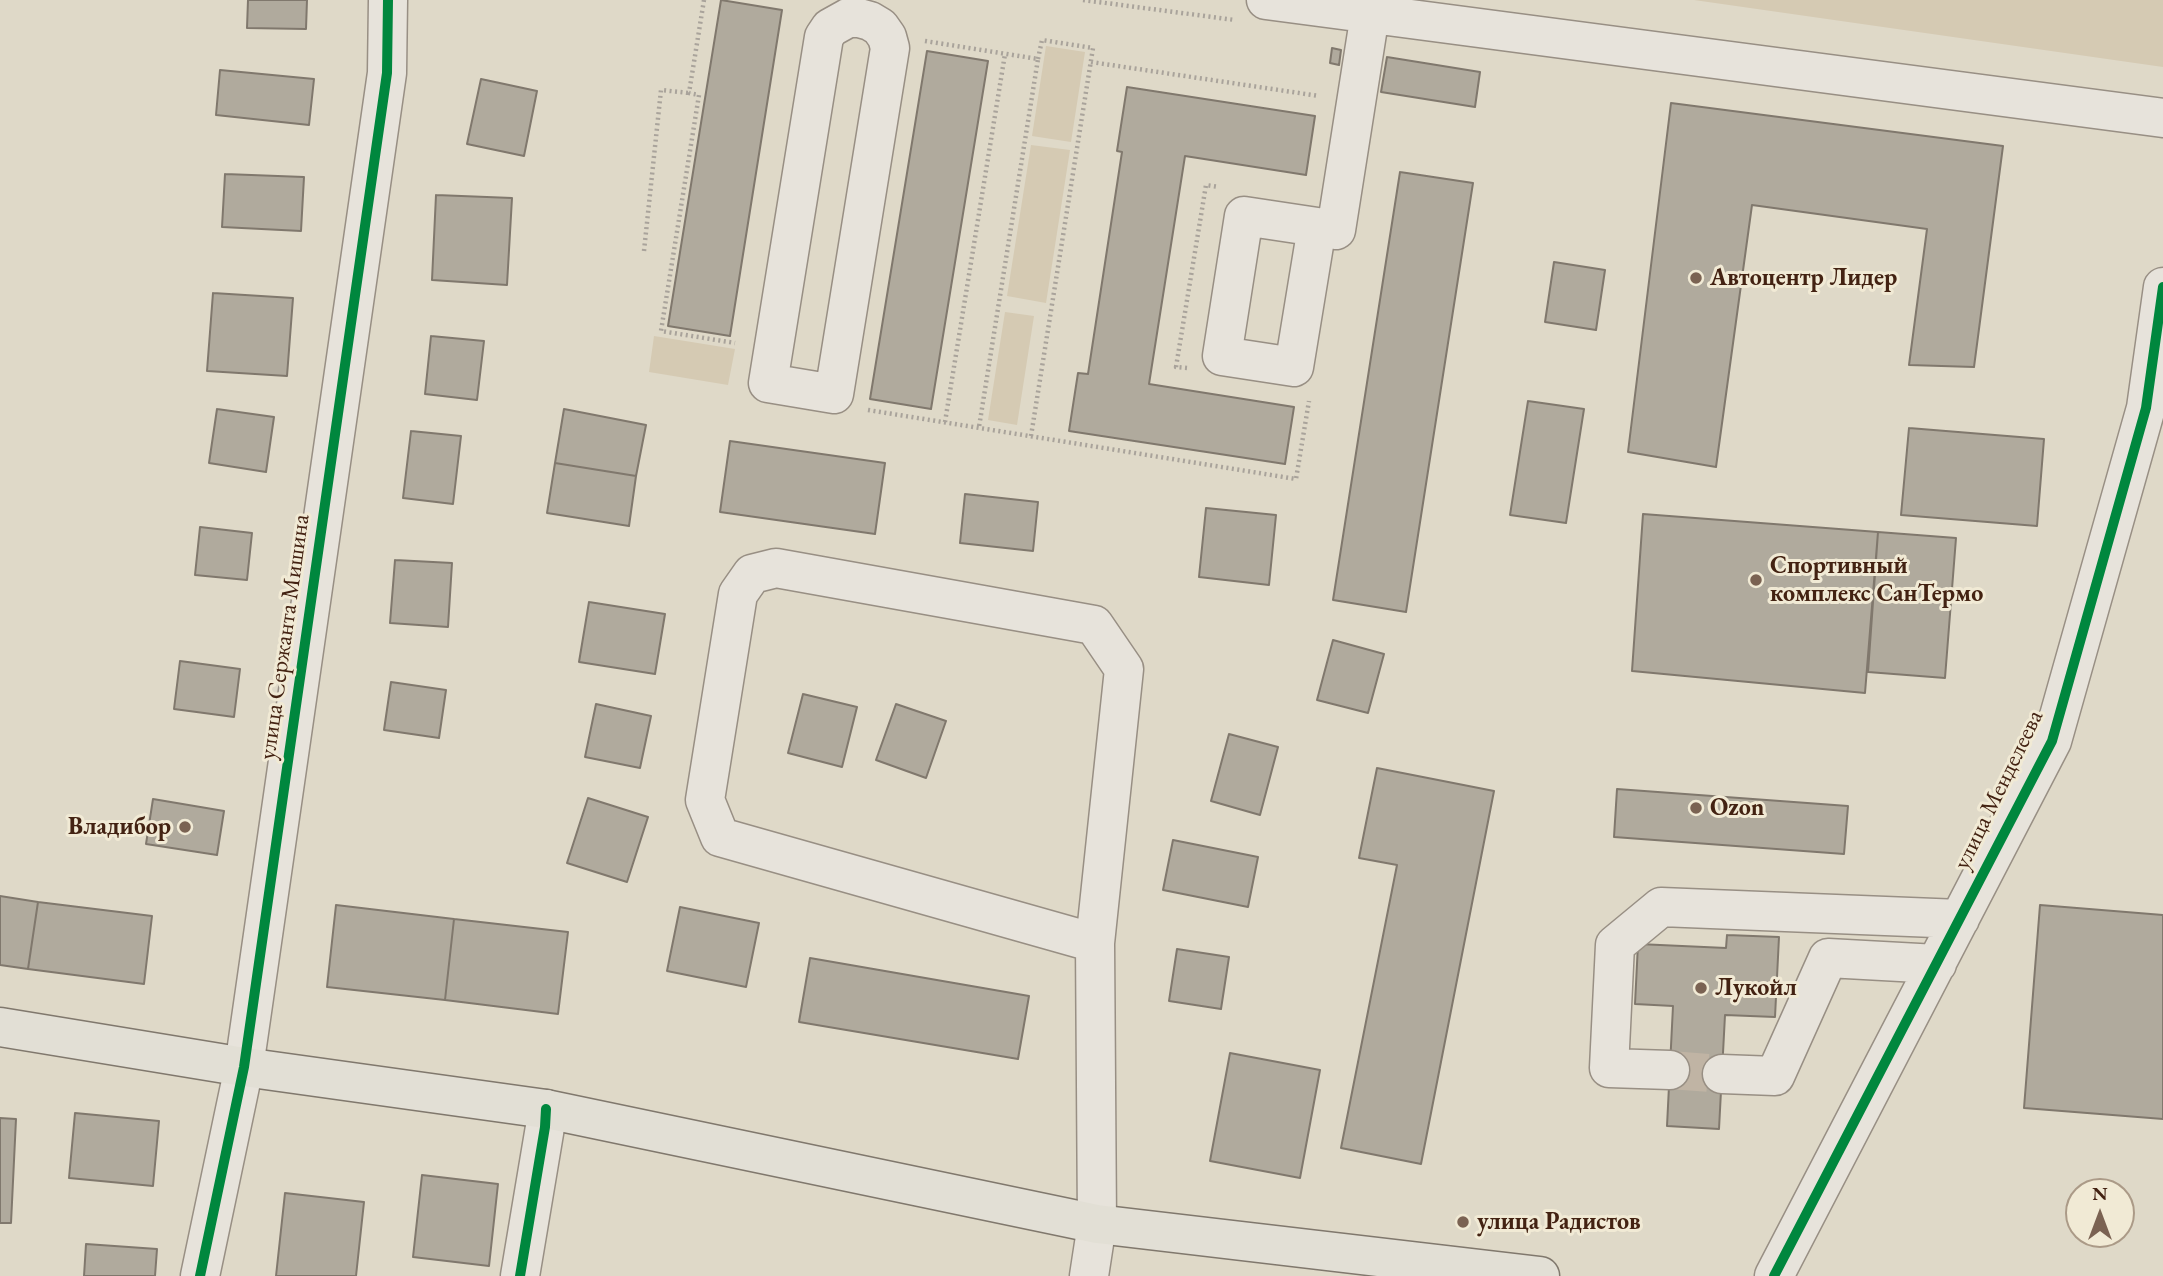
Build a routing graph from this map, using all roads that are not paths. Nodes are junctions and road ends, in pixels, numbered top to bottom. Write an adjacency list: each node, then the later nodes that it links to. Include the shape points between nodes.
1 (388, 0): 12 (street, улица Сержанта Мишина, via 387,73)
2 (1266, 0): 4 (street)
3 (862, 9): 3 (street, via 838,22 824,37 768,383 834,394 890,48 880,27)
4 (1370, 14): 5 (street); 6 (street, via 1336,230)
5 (2163, 118)
6 (1317, 227)
7 (2163, 287): 8 (street, улица Менделеева, via 2147,408 2052,741)
8 (1959, 919): 10 (street, улица Менделеева); 13 (street, via 1661,906 1615,945 1609,1068)
9 (1095, 943): 9 (street, via 1124,669 1094,625 776,568 752,574 738,594 705,800 720,837); 16 (street)
10 (1937, 964): 14 (street, via 1828,958 1775,1076); 21 (street, улица Менделеева)
11 (0, 1027): 12 (main road)
12 (244, 1067): 15 (main road); 18 (street, улица Сержанта Мишина)
13 (1670, 1070)
14 (1722, 1073)
15 (546, 1109): 16 (main road); 19 (street)
16 (1097, 1224): 17 (main road); 20 (street)
17 (1518, 1275)
18 (200, 1276)
19 (520, 1276)
20 (1089, 1276)
21 (1774, 1276)

